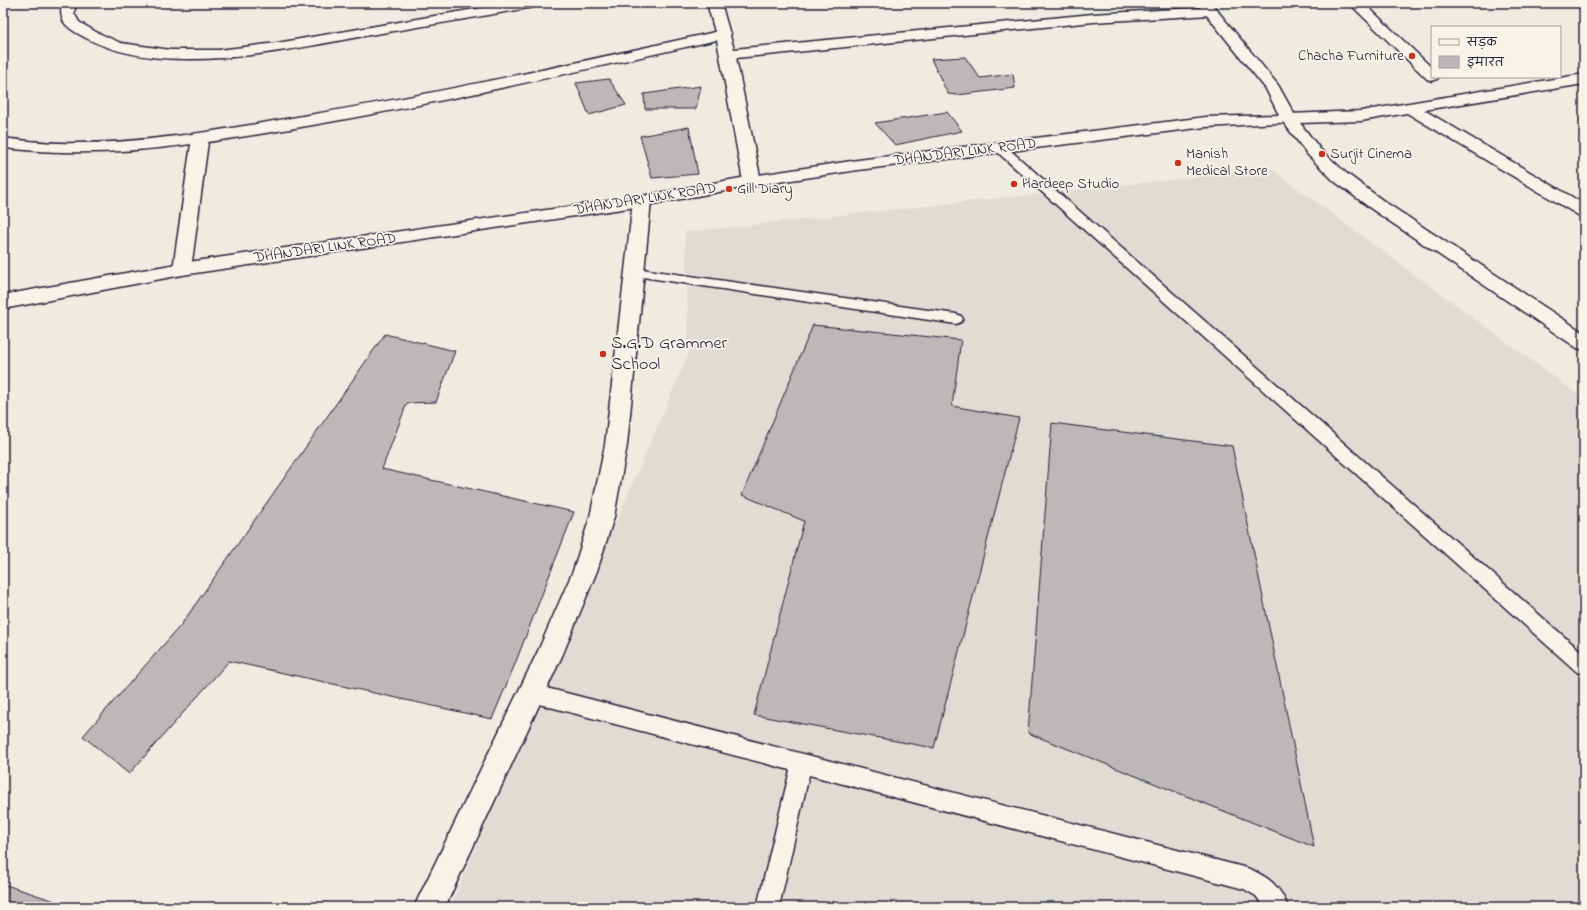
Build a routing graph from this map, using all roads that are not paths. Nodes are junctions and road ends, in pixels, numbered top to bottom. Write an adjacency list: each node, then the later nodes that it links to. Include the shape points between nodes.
1 (69, 3): 2 (street, via 66,13 73,25 91,35 118,47 170,54 218,54 277,47)
2 (534, 3)
3 (714, 3): 8 (street)
4 (1084, 3): 7 (street)
5 (1356, 3): 10 (street)
6 (1207, 7): 7 (street); 15 (street, via 1273,88)
7 (1093, 18): 9 (street)
8 (724, 34): 9 (street); 16 (street, via 359,112)
9 (728, 54): 19 (street)
10 (1431, 76)
11 (1433, 78): 13 (street)
12 (1584, 80): 13 (street, DHANDARI LINK ROAD)
13 (1455, 100): 14 (street, DHANDARI LINK ROAD)
14 (1411, 109): 15 (street, DHANDARI LINK ROAD, via 1361,116); 21 (street)
15 (1289, 119): 18 (street, DHANDARI LINK ROAD, via 1206,122); 26 (street, via 1314,152 1340,177)
16 (200, 139): 17 (street, via 102,147 31,147); 22 (street)
17 (3, 142)
18 (998, 147): 19 (street, DHANDARI LINK ROAD); 27 (lane)
19 (752, 181): 20 (street, DHANDARI LINK ROAD)
20 (642, 201): 22 (street, DHANDARI LINK ROAD); 23 (street)
21 (1584, 211)
22 (182, 269): 24 (street, DHANDARI LINK ROAD)
23 (634, 272): 25 (lane); 28 (street, via 616,445 602,517 585,571)
24 (3, 302)
25 (956, 319)
26 (1584, 344)
27 (1584, 666)
28 (532, 693): 29 (lane); 30 (street)
29 (802, 763): 31 (lane); 32 (lane, via 1247,879 1264,888)
30 (429, 907)
31 (768, 907)
32 (1277, 907)

